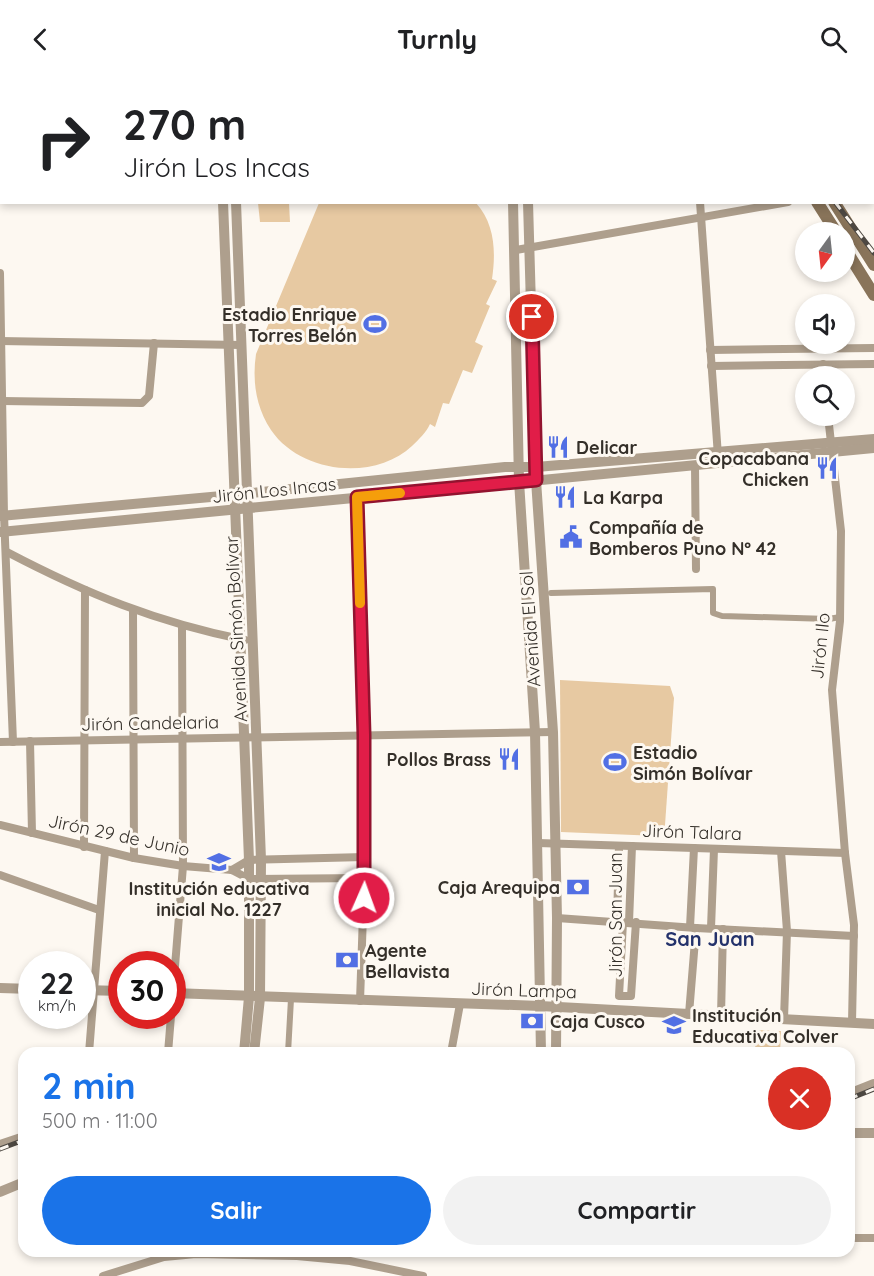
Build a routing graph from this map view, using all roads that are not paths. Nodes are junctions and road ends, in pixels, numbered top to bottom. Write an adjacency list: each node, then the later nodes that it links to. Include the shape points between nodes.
1 (223, 204): 20 (street, Avenida Simón Bolívar)
2 (236, 204): 20 (street, Avenida Simón Bolívar)
3 (513, 204): 12 (street, Avenida El Sol)
4 (528, 204): 11 (street, Avenida El Sol)
5 (700, 204): 9 (street)
6 (776, 204): 9 (street)
7 (818, 204): 10 (main road)
8 (835, 204): 14 (main road)
9 (701, 217): 11 (street); 22 (street)
10 (830, 222)
11 (530, 247): 12 (street); 34 (street, Avenida El Sol)
12 (516, 250): 33 (street, Avenida El Sol)
13 (855, 261): 16 (main road)
14 (874, 265)
15 (0, 273): 18 (street)
16 (869, 278): 17 (main road)
17 (874, 295)
18 (1, 341): 19 (street); 26 (street)
19 (154, 344): 20 (street); 26 (street, via 149,396 142,404)
20 (235, 345): 37 (street, Avenida Simón Bolívar); 38 (street, Avenida Simón Bolívar)
21 (874, 348): 22 (street)
22 (710, 350): 25 (street)
23 (823, 364): 24 (street); 25 (street)
24 (874, 364)
25 (711, 366): 31 (street)
26 (2, 401): 42 (street)
27 (829, 426): 29 (street, Jirón Ilo)
28 (874, 439): 29 (street, Jirón Los Incas)
29 (831, 447): 30 (street, Jirón Los Incas); 31 (street, Jirón Los Incas); 49 (street, Jirón Ilo, via 841,531)
30 (874, 448)
31 (718, 457): 32 (street, Jirón Los Incas); 34 (street, Jirón Los Incas)
32 (696, 465): 35 (street, Jirón Los Incas); 45 (street)
33 (519, 467): 34 (street, Jirón Los Incas); 36 (street, Avenida El Sol); 37 (street, Jirón Los Incas)
34 (536, 467): 35 (street, Avenida El Sol)
35 (536, 480): 36 (street, Jirón Los Incas); 53 (street, Avenida El Sol)
36 (519, 481): 39 (street, Jirón Los Incas); 52 (street, Avenida El Sol)
37 (246, 493): 38 (street, Jirón Los Incas); 40 (street, Avenida Simón Bolívar)
38 (233, 495): 41 (street, Avenida Simón Bolívar); 42 (street, Jirón Los Incas)
39 (357, 497): 40 (street, Jirón Los Incas); 54 (street)
40 (247, 509): 41 (street, Jirón Los Incas); 51 (street, Avenida Simón Bolívar)
41 (235, 511): 43 (street, Jirón Los Incas); 51 (street, Avenida Simón Bolívar)
42 (2, 515): 43 (street)
43 (3, 531): 44 (street)
44 (7, 552): 46 (street); 62 (street)
45 (696, 569)
46 (85, 590): 48 (street); 60 (street)
47 (551, 593): 49 (street, via 713,589 713,614 722,616)
48 (133, 611): 50 (street); 57 (street)
49 (840, 617): 74 (street, Jirón Ilo, via 832,690)
50 (182, 626): 51 (street); 58 (street)
51 (247, 640): 55 (street, Avenida Simón Bolívar); 56 (street, Avenida Simón Bolívar)
52 (535, 732): 53 (street, Jirón Candelaria); 54 (street, Jirón Candelaria); 65 (street, Avenida El Sol)
53 (553, 732): 66 (street, Avenida El Sol)
54 (364, 735): 56 (street, Jirón Candelaria); 75 (street)
55 (246, 737): 56 (street, Jirón Candelaria); 58 (street, Jirón Candelaria); 77 (street, Avenida Simón Bolívar)
56 (257, 737): 78 (street, Avenida Simón Bolívar)
57 (135, 739): 58 (street, Jirón Candelaria); 60 (street, Jirón Candelaria); 76 (street)
58 (184, 739): 79 (street)
59 (30, 741): 60 (street, Jirón Candelaria); 62 (street, Jirón Candelaria); 64 (street)
60 (84, 741): 69 (street)
61 (0, 742): 62 (street, Jirón Candelaria)
62 (13, 742)
63 (0, 825): 64 (street, Jirón 29 de Junio)
64 (32, 833): 69 (street, Jirón 29 de Junio)
65 (538, 843): 66 (street, Jirón Talara); 102 (street, Avenida El Sol)
66 (555, 843): 67 (street, Jirón Talara); 86 (street, Avenida El Sol)
67 (619, 846): 68 (street, Jirón Talara); 87 (street, Jirón San Juan)
68 (632, 846): 70 (street, Jirón Talara); 87 (street, Jirón San Juan)
69 (84, 847): 72 (street, Jirón 29 de Junio)
70 (693, 848): 71 (street, Jirón Talara); 88 (street)
71 (714, 849): 73 (street, Jirón Talara); 89 (street)
72 (105, 851): 76 (street, Jirón 29 de Junio); 85 (street)
73 (781, 851): 74 (street, Jirón Talara); 91 (street)
74 (845, 853): 92 (street, Jirón Ilo)
75 (365, 857): 78 (street); 82 (street)
76 (134, 858): 79 (street, Jirón 29 de Junio)
77 (249, 860): 78 (street); 80 (street); 83 (street, Avenida Simón Bolívar)
78 (261, 860): 84 (street, Avenida Simón Bolívar)
79 (183, 867): 80 (street, Jirón 29 de Junio); 94 (street)
80 (232, 870): 83 (street, Jirón 29 de Junio)
81 (0, 875): 85 (street)
82 (365, 878): 84 (street, Jirón 29 de Junio); 100 (street)
83 (249, 879): 84 (street, Jirón 29 de Junio); 98 (street, Avenida Simón Bolívar)
84 (261, 879): 98 (street, Avenida Simón Bolívar)
85 (99, 910): 93 (street)
86 (557, 918): 87 (street); 103 (street, Avenida El Sol)
87 (626, 922): 87 (street, Jirón San Juan, via 619,996 631,996); 88 (street)
88 (693, 928): 89 (street); 104 (street)
89 (711, 928): 90 (street)
90 (723, 929): 91 (street); 105 (street)
91 (787, 931): 92 (street); 106 (street)
92 (854, 936): 107 (street, Jirón Ilo)
93 (93, 951)
94 (177, 951)
95 (0, 988): 96 (street)
96 (18, 989)
97 (186, 997): 98 (street, Jirón Lampa)
98 (255, 998): 99 (street, Jirón Lampa); 113 (street, Avenida Simón Bolívar); 114 (street, Avenida Simón Bolívar)
99 (291, 999): 100 (street, Jirón Lampa); 115 (street)
100 (360, 1001): 101 (street, Jirón Lampa)
101 (460, 1004): 102 (street, Jirón Lampa); 116 (street)
102 (540, 1006): 103 (street, Jirón Lampa); 117 (street, Avenida El Sol)
103 (557, 1007): 104 (street, Jirón Lampa); 118 (street, Avenida El Sol)
104 (689, 1014): 105 (street, Jirón Lampa)
105 (721, 1016): 106 (street, Jirón Lampa)
106 (784, 1019): 107 (street, Jirón Lampa)
107 (852, 1023): 108 (street, Jirón Lampa)
108 (874, 1024)
109 (89, 1029): 111 (street)
110 (170, 1029): 112 (street)
111 (89, 1047)
112 (168, 1047)
113 (245, 1047)
114 (254, 1047)
115 (288, 1047)
116 (452, 1047)
117 (540, 1047)
118 (556, 1047)
119 (874, 1084): 120 (street)
120 (855, 1092)
121 (855, 1132): 122 (street)
122 (874, 1133)
123 (18, 1139): 124 (street)
124 (0, 1145)
125 (18, 1184): 126 (street)
126 (0, 1192)
127 (855, 1238): 128 (street)
128 (874, 1238)
129 (164, 1257): 131 (street)
130 (308, 1257): 132 (street)
131 (103, 1276)
132 (423, 1276)

